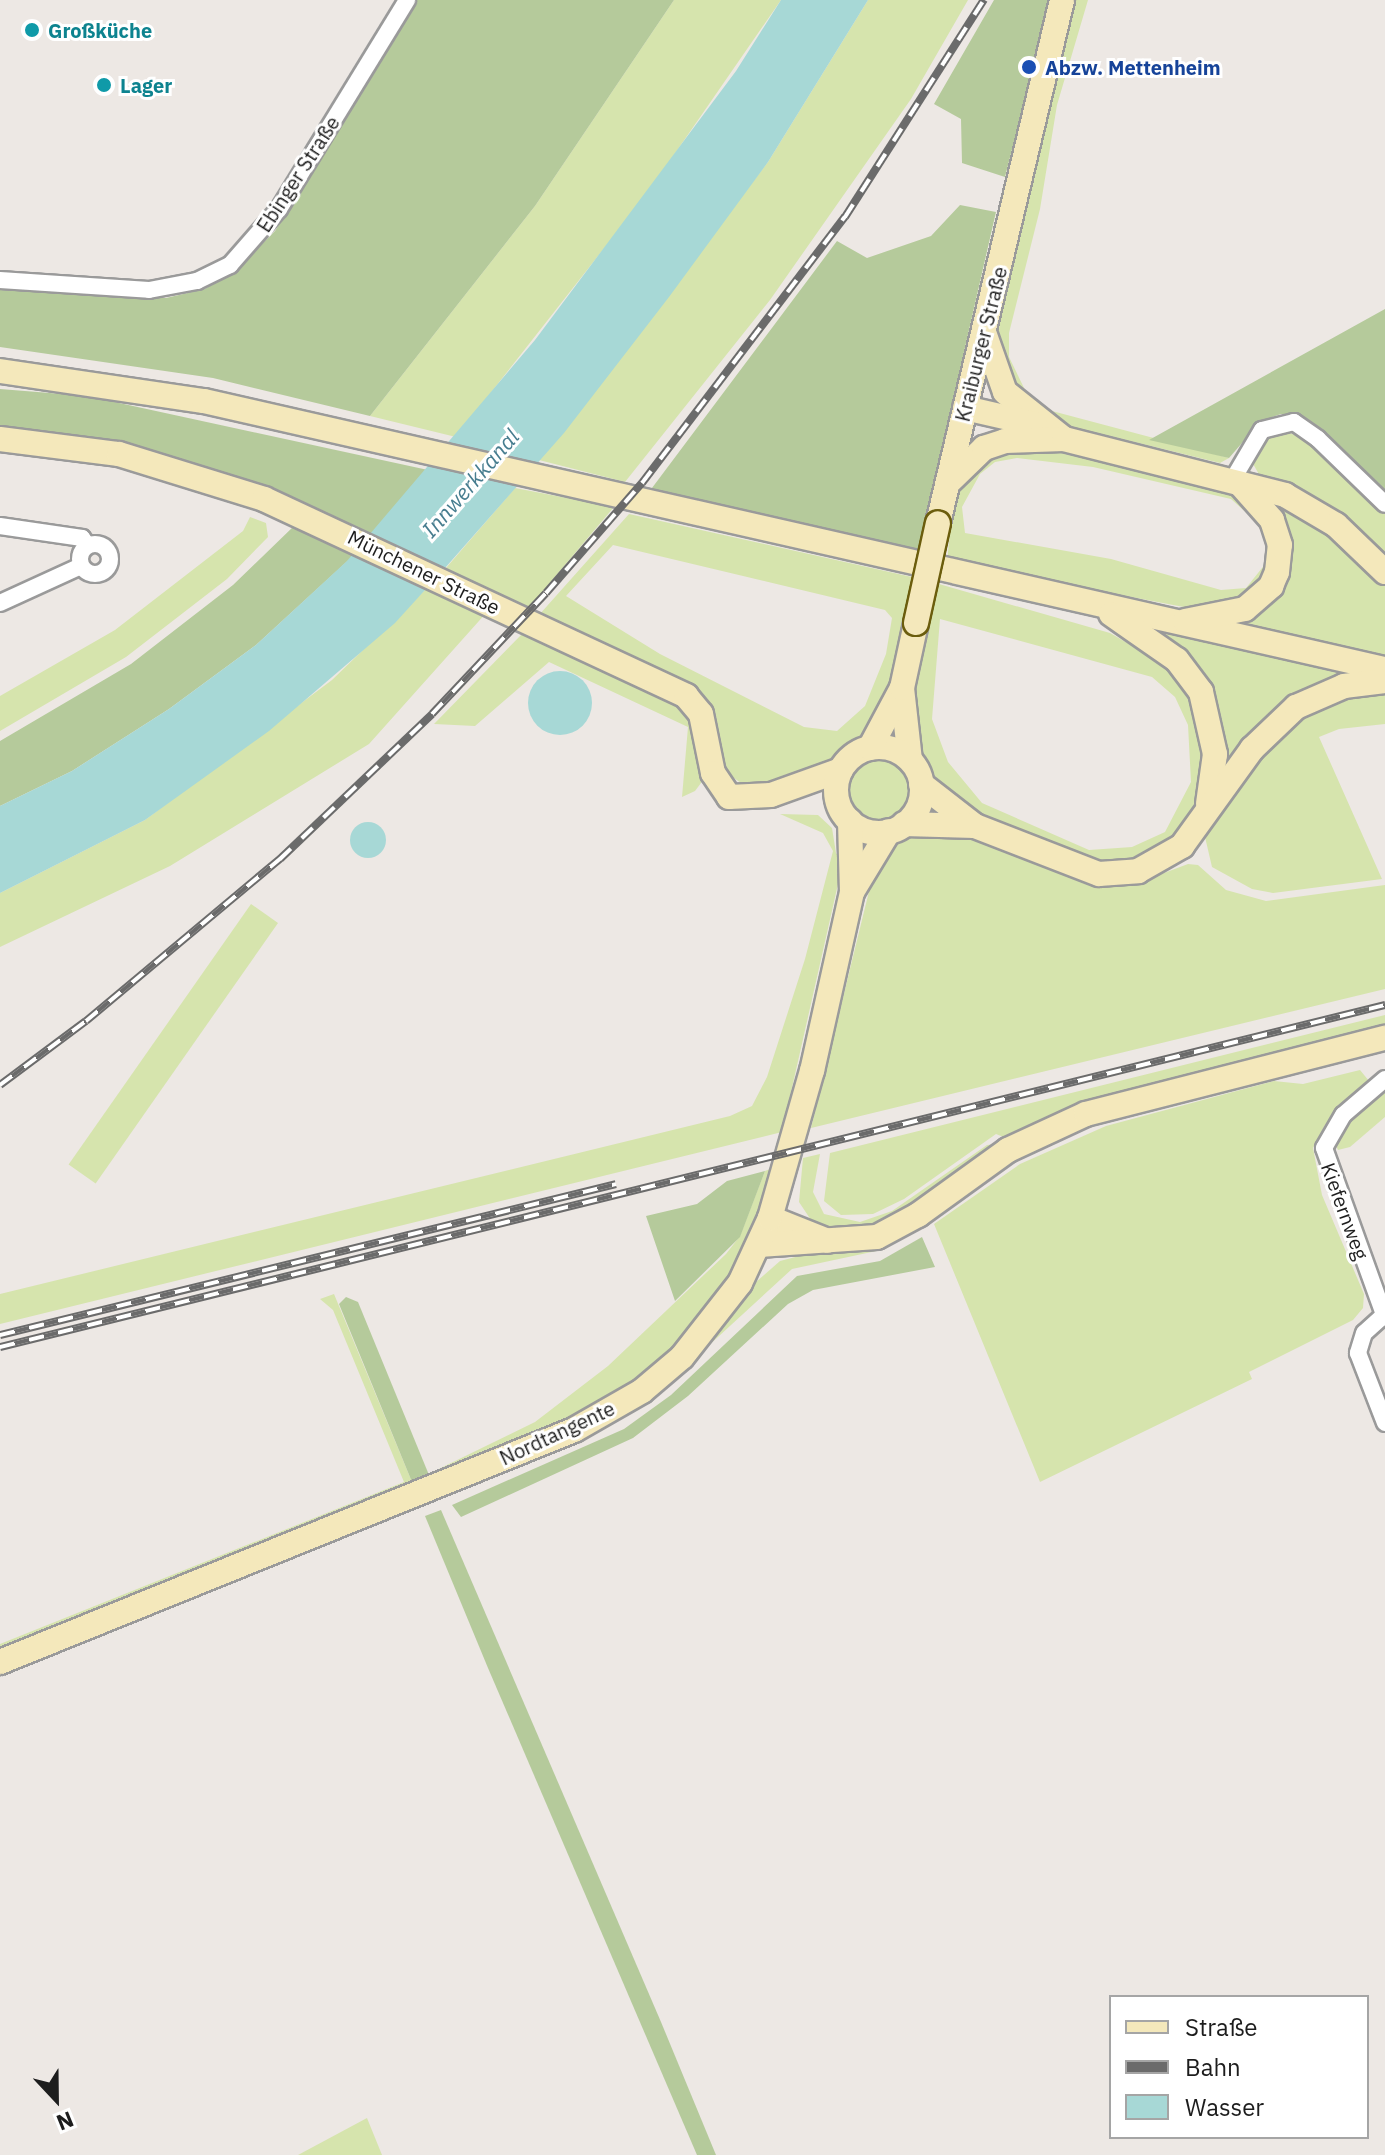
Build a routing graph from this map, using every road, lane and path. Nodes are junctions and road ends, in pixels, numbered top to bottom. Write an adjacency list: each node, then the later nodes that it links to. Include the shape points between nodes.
1 (407, 0): 3 (street, Ebinger Straße, via 279,209 230,265 197,281 149,290)
2 (1062, 0): 4 (main road, Kraiburger Straße)
3 (0, 280)
4 (984, 333): 6 (main road, Kraiburger Straße); 7 (main road, via 1005,392 1030,417)
5 (0, 371): 18 (main road, via 204,401)
6 (963, 417): 7 (main road); 9 (main road); 11 (main road, Kraiburger Straße)
7 (1059, 434): 9 (main road); 10 (main road)
8 (0, 439): 27 (main road, Münchener Straße, via 89,449 174,468 313,519 686,696 701,714 718,788 739,799)
9 (1005, 441): 11 (main road, via 977,452)
10 (1233, 479): 12 (street, via 1256,437 1287,421 1305,428); 16 (main road, via 1314,510); 19 (main road, via 1272,520 1280,545 1271,586 1245,609)
11 (948, 484): 22 (main road, Kraiburger Straße, bridge)
12 (1385, 504)
13 (0, 526): 14 (street, via 82,538)
14 (87, 545): 15 (street); 15 (street, via 106,548 110,563 94,574)
15 (81, 566): 17 (street)
16 (1385, 572)
17 (0, 603)
18 (1104, 609): 19 (main road); 29 (main road, via 1177,660 1201,692 1215,754)
19 (1170, 623): 20 (main road)
20 (1385, 669)
21 (1385, 681): 29 (main road, via 1344,686 1296,707 1252,749)
22 (902, 688): 23 (main road, Kraiburger Straße); 24 (main road, Kraiburger Straße)
23 (870, 748): 24 (main road, via 892,749); 25 (main road)
24 (910, 760): 26 (main road)
25 (841, 770): 27 (main road, Münchener Straße); 28 (main road, via 836,789)
26 (921, 784): 30 (main road); 31 (main road, via 918,806)
27 (771, 795): 28 (main road, Münchener Straße)
28 (845, 814): 31 (main road, via 868,831); 32 (main road, Nordtangente)
29 (1201, 821): 30 (main road, via 1173,855 1138,871 1112,875)
30 (975, 826): 31 (main road)
31 (896, 828): 32 (main road, Nordtangente)
32 (852, 892): 35 (main road, Nordtangente, via 812,1071)
33 (1384, 1040): 36 (main road, via 1086,1114 1008,1150 888,1233 856,1242)
34 (1385, 1079): 38 (street, Kiefernweg, via 1343,1115 1324,1148)
35 (770, 1218): 36 (main road); 37 (main road, Nordtangente)
36 (828, 1241): 37 (main road)
37 (759, 1245): 40 (main road, Nordtangente, via 740,1283 682,1357 600,1417)
38 (1384, 1317): 39 (street, via 1364,1333 1358,1353)
39 (1385, 1423)
40 (0, 1662)

